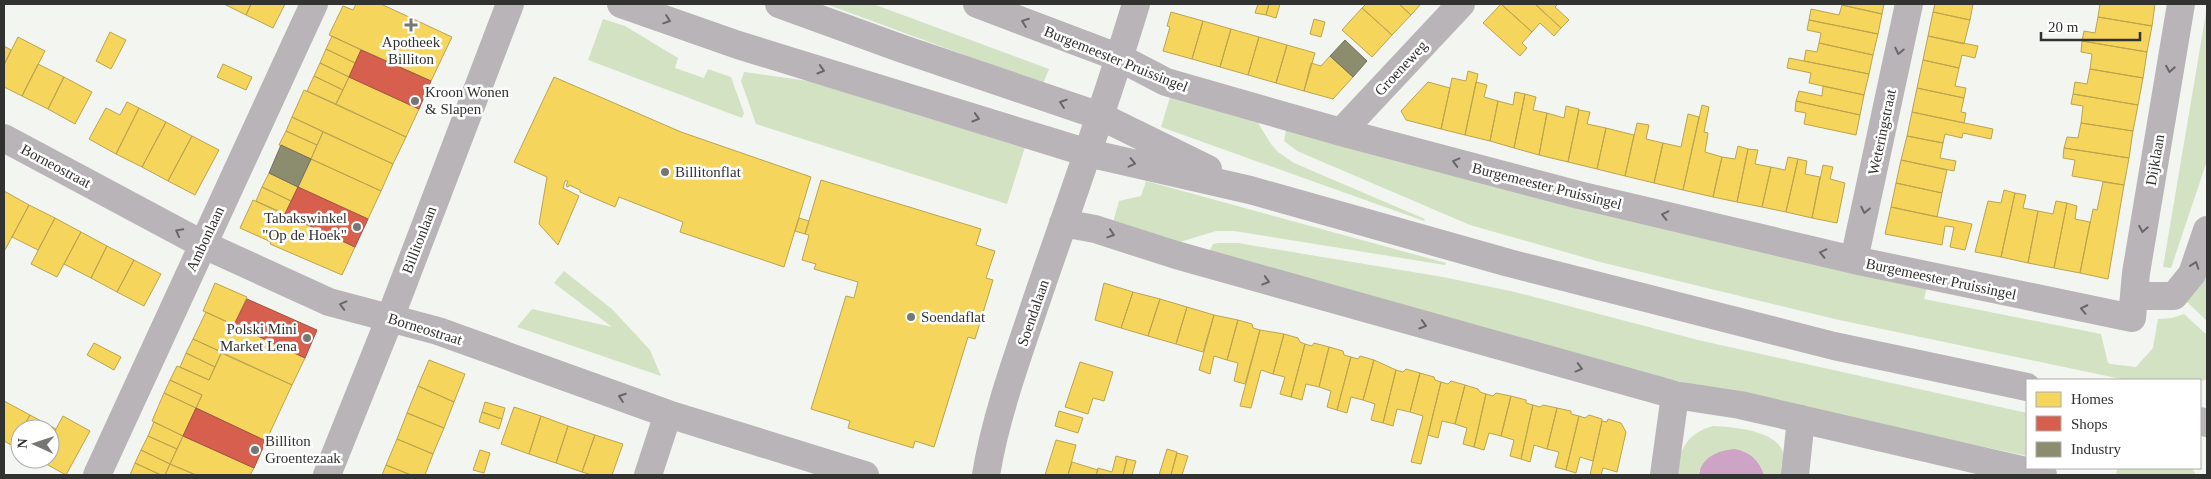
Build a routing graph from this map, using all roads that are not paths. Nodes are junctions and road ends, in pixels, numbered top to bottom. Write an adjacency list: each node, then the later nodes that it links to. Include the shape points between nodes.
1 (314, 4): 18 (street, Ambonlaan)
2 (510, 4): 21 (street, Billitonlaan)
3 (621, 4): 14 (street, one-way to 14, via 738,45)
4 (779, 4): 11 (street, one-way to 4)
5 (977, 4): 10 (street, Burgemeester Pruissingel, one-way to 5)
6 (1136, 4): 10 (street, Soendalaan)
7 (1461, 4): 12 (street, Groeneweg)
8 (1909, 4): 19 (street, Weteringstraat, one-way to 19)
9 (2181, 4): 20 (street, Dijklaan, one-way to 20)
10 (1120, 58): 11 (street, Soendalaan); 12 (street, Burgemeester Pruissingel, via 1166,82)
11 (1100, 116): 14 (street, Soendalaan); 15 (street)
12 (1342, 132): 19 (street, Burgemeester Pruissingel, one-way to 12, via 1579,195)
13 (4, 138): 18 (street, Borneostraat, one-way to 13)
14 (1088, 152): 15 (street, one-way to 15); 16 (street, Soendalaan)
15 (1250, 190): 22 (street, via 1509,264 1824,344)
16 (1063, 223): 23 (street, one-way to 23); 31 (street, Soendalaan, via 1023,341 990,451)
17 (2207, 230): 20 (street, Burgemeester Pruissingel, one-way to 17, via 2174,296 2192,274)
18 (202, 244): 21 (street, Borneostraat, one-way to 18, via 329,302); 27 (street, Ambonlaan)
19 (1854, 260): 20 (street, Burgemeester Pruissingel, one-way to 19)
20 (2133, 307)
21 (390, 318): 24 (street, Borneostraat, one-way to 21, via 438,331); 28 (street, Billitonlaan)
22 (2026, 387)
23 (1675, 394): 25 (street); 32 (street)
24 (668, 414): 29 (street); 30 (street, Borneostraat)
25 (1801, 419): 26 (street); 33 (street)
26 (1990, 469): 34 (street)
27 (97, 475)
28 (327, 475)
29 (648, 475)
30 (865, 475)
31 (986, 475)
32 (1664, 475)
33 (1795, 475)
34 (2043, 475)

